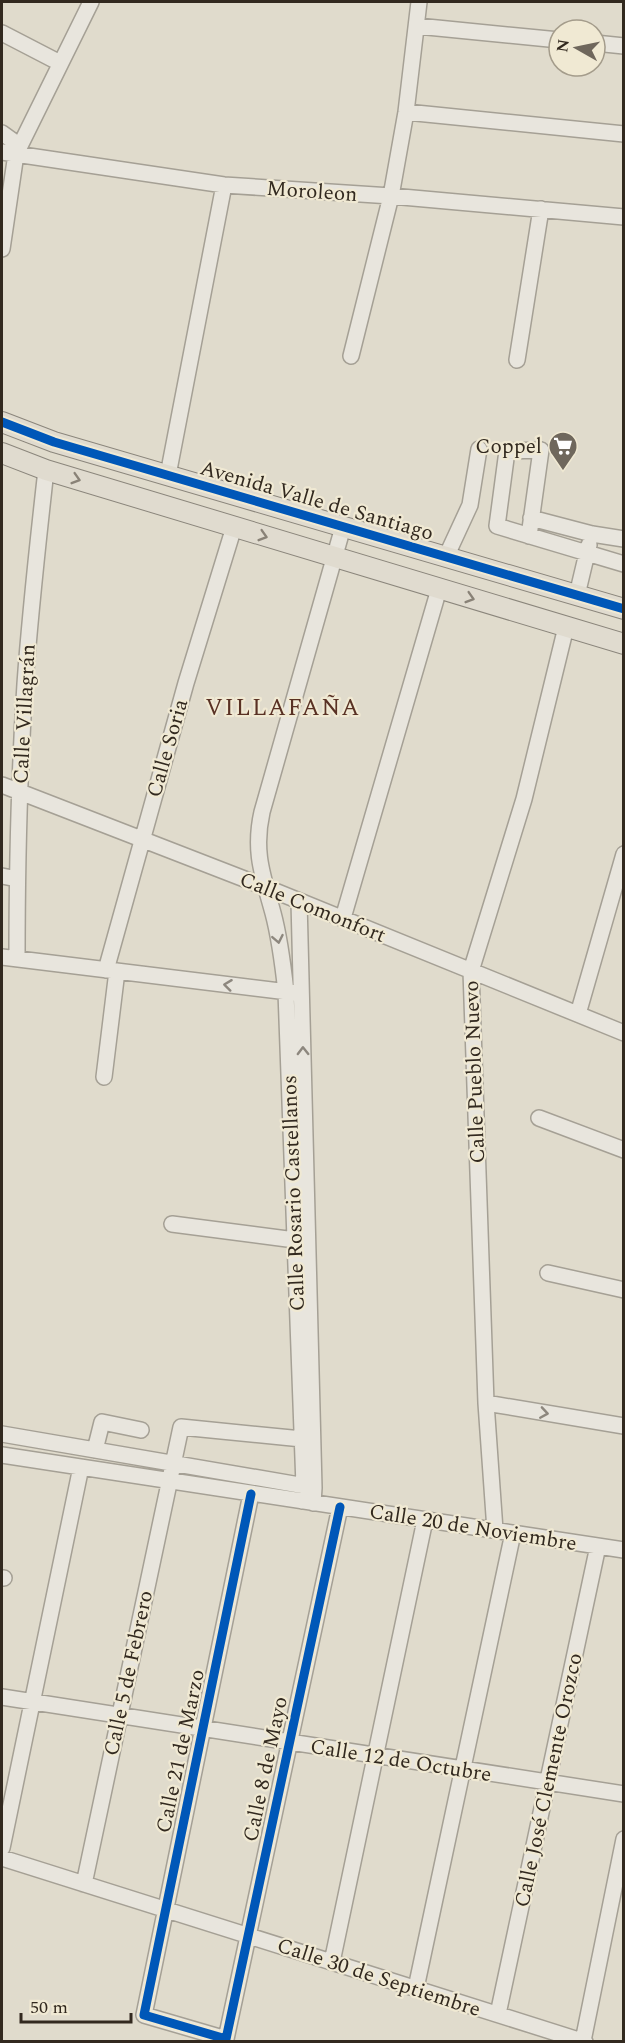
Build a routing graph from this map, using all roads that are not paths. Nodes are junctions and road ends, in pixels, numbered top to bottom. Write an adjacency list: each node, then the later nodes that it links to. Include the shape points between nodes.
1 (91, 2): 8 (street)
2 (419, 2): 3 (street)
3 (417, 26): 5 (street); 9 (street)
4 (2, 33): 8 (street)
5 (547, 38)
6 (607, 44): 7 (street)
7 (624, 46)
8 (60, 63): 12 (street)
9 (406, 112): 11 (street); 14 (street)
10 (2, 133): 12 (street)
11 (624, 134)
12 (13, 151): 13 (street, Moroleon); 17 (street)
13 (224, 185): 14 (street, Moroleon); 24 (street)
14 (391, 195): 15 (street, Moroleon); 18 (street)
15 (541, 210): 16 (street, Moroleon); 19 (street)
16 (624, 217)
17 (2, 249)
18 (351, 356)
19 (517, 360)
20 (2, 422): 24 (main road, Avenida Valle de Santiago, via 54,442)
21 (479, 449): 33 (street, via 470,505)
22 (2, 453): 23 (main road)
23 (46, 470): 26 (main road, one-way to 26); 41 (street, Calle Villagrán)
24 (168, 475): 27 (main road, Avenida Valle de Santiago)
25 (531, 518): 28 (street); 29 (street); 29 (street, via 541,450 507,451 496,526)
26 (234, 527): 32 (main road, one-way to 32); 42 (street, Calle Soria)
27 (343, 527): 32 (street, Calle Rosario Castellanos); 33 (main road, Avenida Valle de Santiago)
28 (592, 534): 30 (street); 31 (street)
29 (529, 536): 31 (street)
30 (624, 539)
31 (587, 553): 34 (street); 36 (street)
32 (334, 557): 35 (main road); 46 (street, Calle Rosario Castellanos, via 259,827 258,858)
33 (447, 557): 36 (main road, Avenida Valle de Santiago)
34 (624, 564)
35 (440, 589): 38 (main road, one-way to 38); 48 (street)
36 (577, 596): 37 (main road, Avenida Valle de Santiago)
37 (624, 609)
38 (566, 627): 39 (main road); 51 (street, Calle Pueblo Nuevo, via 524,799)
39 (624, 644)
40 (2, 784): 41 (street, Calle Comonfort)
41 (19, 791): 42 (street, Calle Comonfort); 45 (street, Calle Villagrán)
42 (141, 838): 46 (street, Calle Comonfort); 50 (street, Calle Soria)
43 (624, 854): 53 (street)
44 (2, 876): 45 (street)
45 (17, 879): 49 (street, Calle Villagrán)
46 (265, 887): 47 (street, Calle Comonfort); 52 (street, Calle Rosario Castellanos, one-way to 52)
47 (299, 901): 48 (street, Calle Comonfort); 52 (street, Calle Rosario Castellanos)
48 (343, 918): 51 (street, Calle Comonfort)
49 (9, 958): 50 (street)
50 (112, 971): 52 (street, one-way to 50); 55 (street, Calle Soria)
51 (471, 971): 53 (street, Calle Comonfort); 62 (street, Calle Pueblo Nuevo)
52 (294, 993): 59 (street, Calle Rosario Castellanos); 73 (street, Calle Rosario Castellanos, one-way to 52)
53 (578, 1014): 54 (street, Calle Comonfort)
54 (624, 1033)
55 (104, 1077)
56 (539, 1118): 57 (street)
57 (624, 1150)
58 (172, 1224): 59 (street)
59 (295, 1240): 66 (street, Calle Rosario Castellanos)
60 (548, 1273): 61 (street)
61 (624, 1290)
62 (486, 1403): 63 (street, one-way to 63); 76 (street, Calle Pueblo Nuevo)
63 (624, 1426)
64 (141, 1430): 67 (street, via 102,1422)
65 (2, 1434): 67 (street)
66 (302, 1439): 69 (street, Calle 5 de Febrero, via 181,1427); 73 (street, Calle Rosario Castellanos)
67 (95, 1450): 69 (street)
68 (2, 1455): 70 (street, Calle 20 de Noviembre)
69 (172, 1463): 71 (street, Calle 5 de Febrero); 73 (street)
70 (81, 1467): 71 (street, Calle 20 de Noviembre); 81 (street)
71 (169, 1482): 72 (street, Calle 20 de Noviembre); 82 (street, Calle 5 de Febrero)
72 (252, 1494): 73 (street, Calle 20 de Noviembre); 83 (street, Calle 21 de Marzo)
73 (308, 1494): 74 (street, Calle 20 de Noviembre)
74 (340, 1507): 75 (street, Calle 20 de Noviembre); 84 (street, Calle 8 de Mayo)
75 (425, 1520): 76 (street, Calle 20 de Noviembre); 85 (street)
76 (495, 1530): 77 (street, Calle 20 de Noviembre)
77 (513, 1533): 78 (street, Calle 20 de Noviembre); 86 (street)
78 (598, 1546): 79 (street, Calle 20 de Noviembre); 87 (street, Calle José Clemente Orozco)
79 (624, 1550)
80 (2, 1697): 81 (street, Calle 12 de Octubre)
81 (32, 1702): 82 (street, Calle 12 de Octubre); 90 (street)
82 (119, 1716): 83 (street, Calle 12 de Octubre); 92 (street, Calle 5 de Febrero)
83 (203, 1729): 84 (street, Calle 12 de Octubre); 93 (street, Calle 21 de Marzo)
84 (290, 1743): 85 (street, Calle 12 de Octubre); 94 (street, Calle 8 de Mayo)
85 (376, 1756): 86 (street, Calle 12 de Octubre); 95 (street)
86 (463, 1770): 87 (street, Calle 12 de Octubre); 96 (street)
87 (548, 1783): 88 (street, Calle 12 de Octubre); 97 (street, Calle José Clemente Orozco)
88 (624, 1794)
89 (624, 1839): 99 (street)
90 (2, 1848)
91 (2, 1858): 92 (street, Calle 30 de Septiembre)
92 (84, 1884): 93 (street, Calle 30 de Septiembre)
93 (166, 1910): 94 (street, Calle 30 de Septiembre); 98 (street, Calle 21 de Marzo, via 144,2015)
94 (248, 1935): 95 (street, Calle 30 de Septiembre); 98 (street, Calle 8 de Mayo)
95 (332, 1962): 96 (street, Calle 30 de Septiembre)
96 (416, 1988): 97 (street, Calle 30 de Septiembre)
97 (498, 2014): 99 (street, Calle 30 de Septiembre)
98 (226, 2039)
99 (584, 2041)

